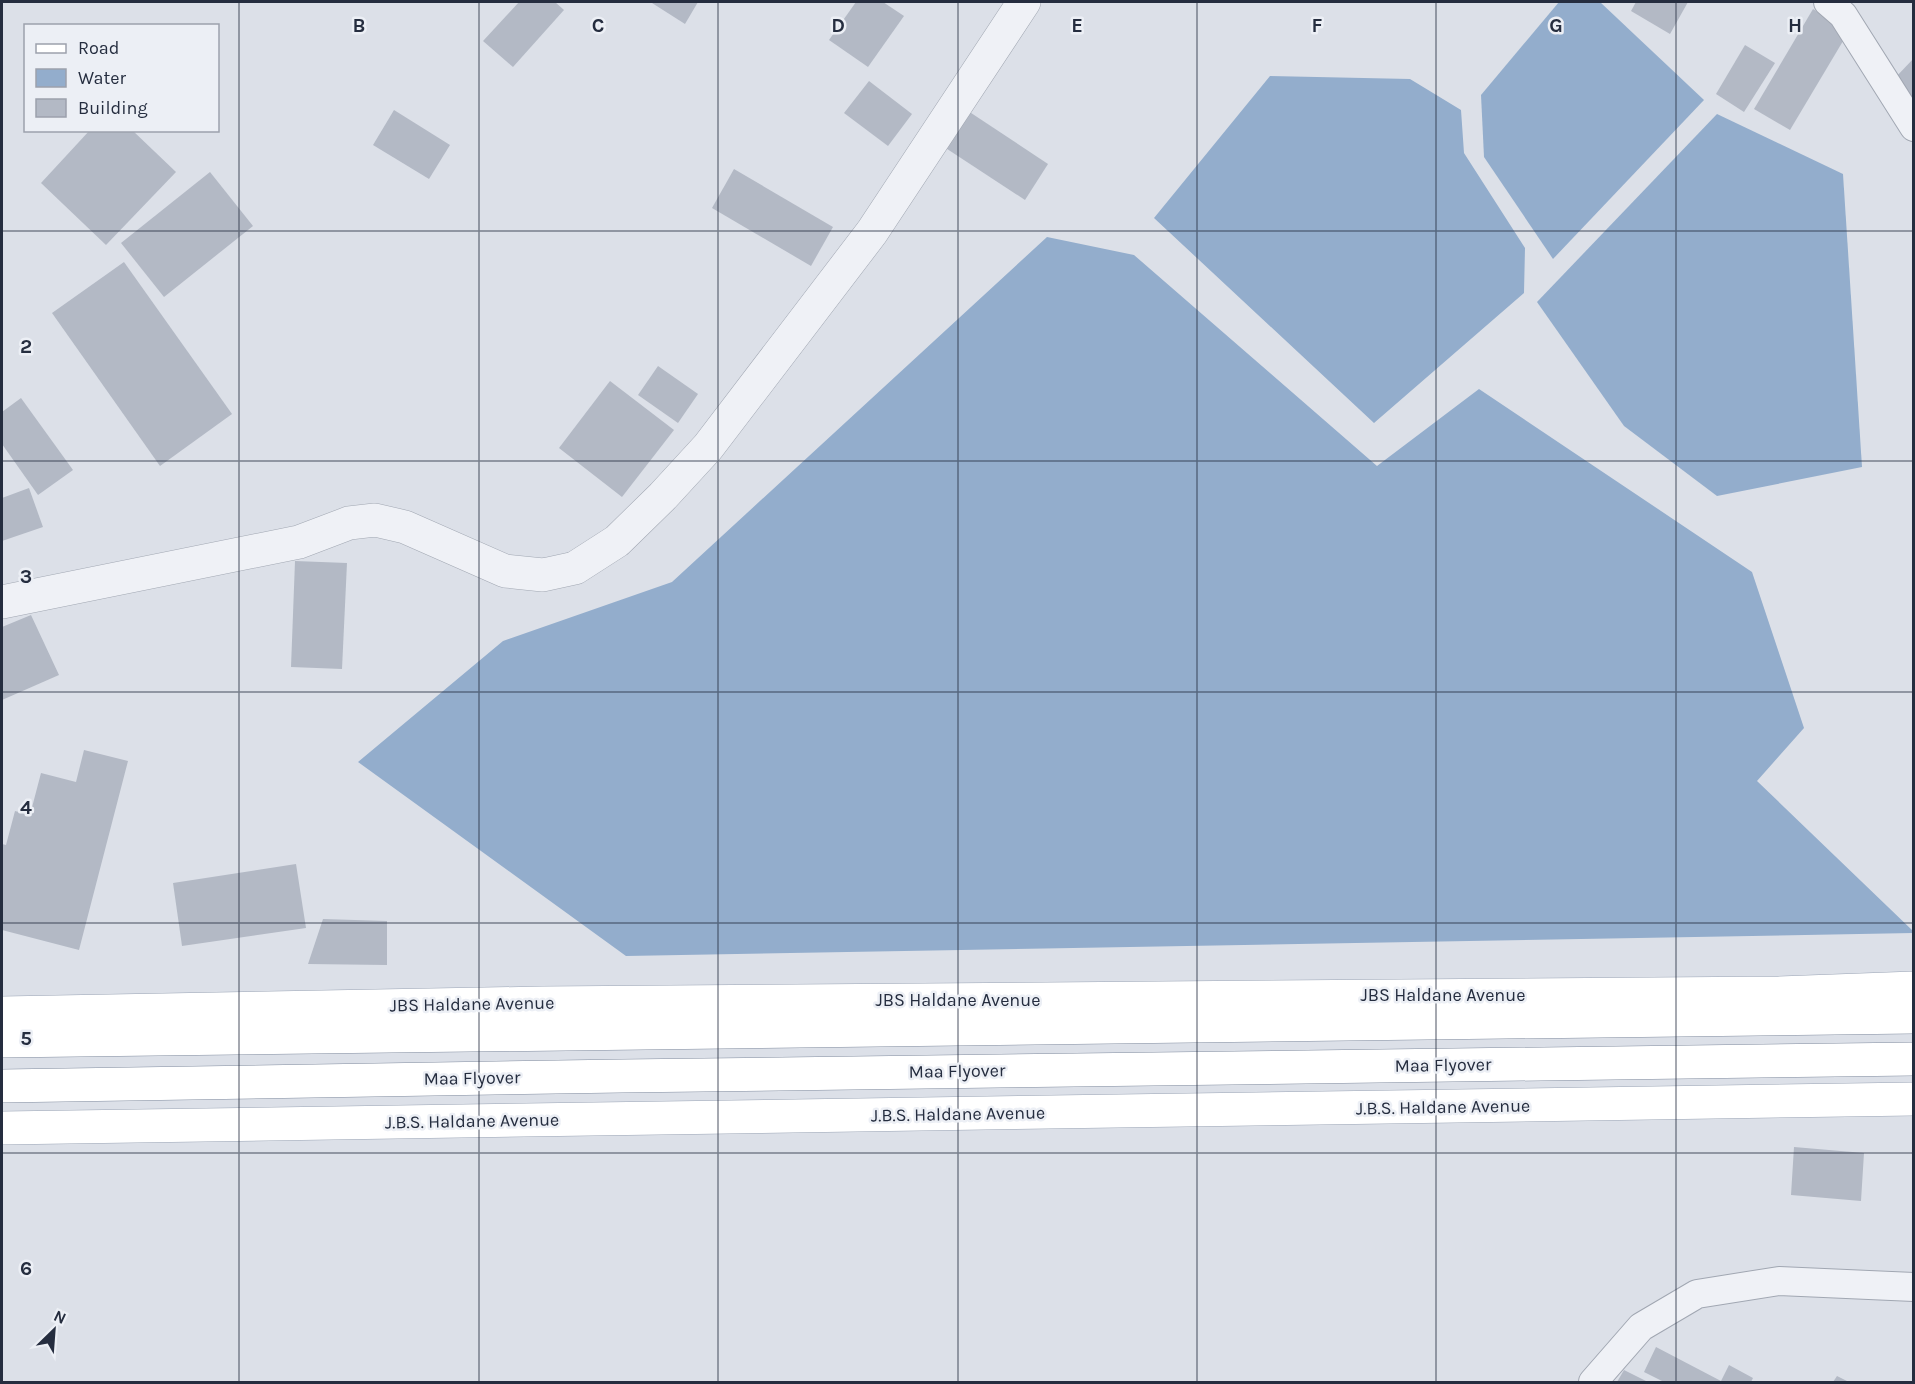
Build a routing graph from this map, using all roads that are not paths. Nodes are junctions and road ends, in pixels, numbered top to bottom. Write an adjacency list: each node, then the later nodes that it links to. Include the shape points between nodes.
1 (1024, 2): 4 (street, via 872,232 708,447 616,541 574,568 543,575 505,571 405,527 375,520 349,523 299,542)
2 (1828, 2): 3 (street, via 1842,15)
3 (1914, 127)
4 (2, 602)
5 (1914, 988): 6 (main road, JBS Haldane Avenue, via 1779,993)
6 (2, 1012)
7 (1914, 1017): 8 (main road)
8 (2, 1041)
9 (1914, 1059): 10 (main road, Maa Flyover)
10 (2, 1086)
11 (1914, 1099): 12 (main road, J.B.S. Haldane Avenue)
12 (2, 1128)
13 (1914, 1287): 14 (street, via 1779,1281 1697,1294 1641,1327)
14 (1593, 1383)

